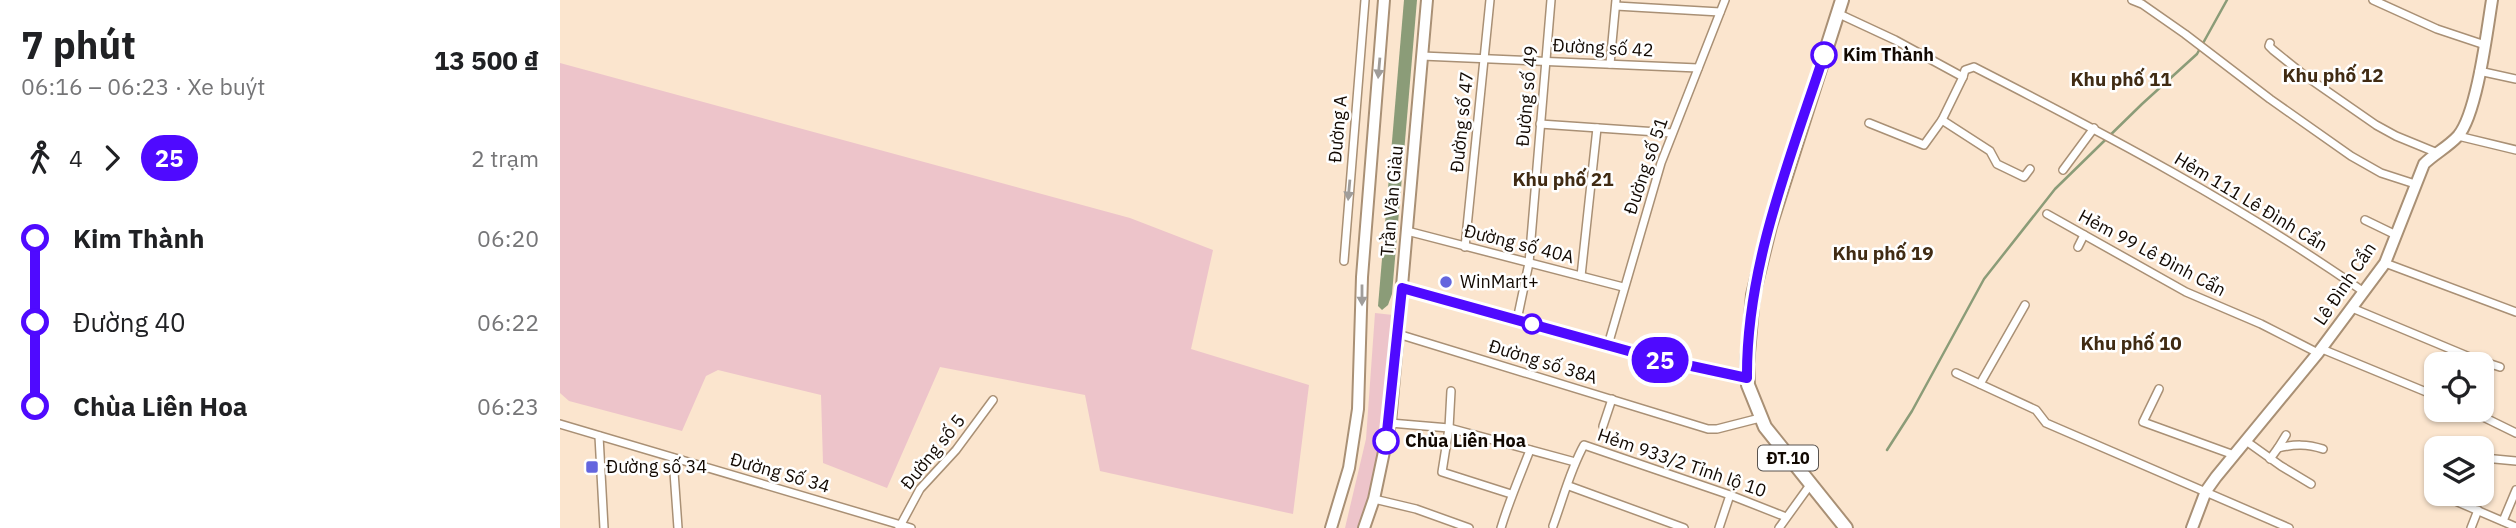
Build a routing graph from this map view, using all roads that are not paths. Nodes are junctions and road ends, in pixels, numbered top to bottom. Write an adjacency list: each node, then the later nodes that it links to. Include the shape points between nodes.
1 (1365, 0): 43 (street, Đường A, one-way to 43)
2 (1384, 0): 104 (main road, Trần Văn Giàu, one-way to 104, via 1362,277 1358,409 1349,468)
3 (1427, 0): 16 (main road, Trần Văn Giàu)
4 (1490, 0): 17 (street, Đường số 47)
5 (1550, 0): 18 (street, Đường số 49)
6 (1725, 0): 13 (street, Đường số 51)
7 (2132, 0): 35 (street, via 2351,156 2381,173)
8 (2374, 0): 15 (street)
9 (2492, 0): 15 (main road, Lê Đình Cẩn)
10 (1616, 3): 11 (street); 19 (street)
11 (1653, 4): 13 (street)
12 (1839, 6): 22 (street); 59 (main road, ĐT.10, via 1778,198 1753,295)
13 (1720, 12): 20 (street, Đường số 51)
14 (2270, 43): 32 (street, via 2304,75 2376,125)
15 (2485, 45): 21 (main road, Lê Đình Cẩn)
16 (1422, 55): 17 (street, Đường số 42); 38 (main road, Trần Văn Giàu)
17 (1485, 58): 18 (street, Đường số 42); 41 (street, Đường số 47)
18 (1545, 61): 19 (street, Đường số 42); 26 (street, Đường số 49)
19 (1611, 64): 20 (street, Đường số 42)
20 (1698, 68): 29 (street, Đường số 51)
21 (2479, 71): 23 (street); 30 (main road, Lê Đình Cẩn, via 2469,116)
22 (1963, 77): 24 (street); 28 (street, Hẻm 111 Lê Đình Cẩn, via 1965,70 1973,67)
23 (2516, 79)
24 (1942, 120): 25 (street, via 1924,145); 33 (street, via 1990,151 1994,162 2009,171 2024,177)
25 (1869, 123)
26 (1540, 124): 27 (street); 45 (street, Đường số 49)
27 (1597, 128): 29 (street); 46 (street)
28 (2094, 128): 34 (street); 49 (street, Hẻm 111 Lê Đình Cẩn, via 2307,252)
29 (1672, 134): 47 (street, Đường số 51)
30 (2458, 135): 31 (street); 32 (main road, Lê Đình Cẩn)
31 (2516, 150)
32 (2435, 152): 35 (main road, Lê Đình Cẩn)
33 (2030, 169)
34 (2063, 170)
35 (2415, 184): 39 (main road, Lê Đình Cẩn)
36 (2047, 214): 40 (street, Hẻm 99 Lê Đình Cẩn)
37 (2365, 220): 39 (street)
38 (1406, 232): 41 (street, Đường số 40A); 48 (main road, Trần Văn Giàu)
39 (2396, 234): 44 (main road, Lê Đình Cẩn)
40 (2084, 235): 42 (street); 56 (street, Hẻm 99 Lê Đình Cẩn, via 2186,292)
41 (1465, 247): 45 (street, Đường số 40A)
42 (2078, 247)
43 (1344, 261)
44 (2385, 262): 49 (main road, Lê Đình Cẩn); 52 (street)
45 (1529, 263): 46 (street, Đường số 40A); 53 (street, Đường số 49)
46 (1581, 276): 47 (street, Đường số 40A)
47 (1623, 287): 55 (street, Đường số 51)
48 (1402, 288): 53 (street); 54 (main road, Trần Văn Giàu)
49 (2364, 292): 51 (main road, Lê Đình Cẩn)
50 (2025, 305): 60 (street)
51 (2352, 308): 56 (main road, Lê Đình Cẩn); 57 (street)
52 (2516, 313)
53 (1517, 320): 55 (street)
54 (1398, 334): 65 (street, Đường số 38A); 68 (main road, Trần Văn Giàu)
55 (1608, 345): 59 (street)
56 (2320, 351): 63 (street, Hẻm 99 Lê Đình Cẩn); 75 (main road, Lê Đình Cẩn)
57 (2500, 367)
58 (1956, 373): 60 (street)
59 (1747, 378): 66 (main road, ĐT.10)
60 (1980, 384): 89 (street, via 2036,410 2046,423)
61 (2159, 389): 79 (street, via 2143,422)
62 (1451, 391): 71 (street)
63 (2424, 391)
64 (993, 400): 97 (street, Đường số 5, via 920,489)
65 (1612, 400): 66 (street, Đường số 38A, via 1712,429); 70 (street)
66 (1760, 418): 86 (main road, ĐT.10)
67 (2494, 422): 72 (street)
68 (1390, 423): 71 (street); 92 (main road, Trần Văn Giàu)
69 (560, 424): 74 (street, Đường Số 34)
70 (1603, 426)
71 (1449, 428): 78 (street); 90 (street, via 1442,472)
72 (2516, 433)
73 (2286, 435): 76 (street)
74 (599, 436): 80 (street, Đường Số 34); 101 (street)
75 (2246, 441): 79 (main road, Lê Đình Cẩn); 81 (street)
76 (2278, 448): 77 (street, via 2306,444); 81 (street)
77 (2323, 449)
78 (1530, 450): 84 (street); 90 (street)
79 (2234, 455): 89 (main road, Lê Đình Cẩn)
80 (673, 458): 97 (street, Đường Số 34); 102 (street)
81 (2270, 459): 85 (street)
82 (2494, 459): 83 (street)
83 (2516, 461)
84 (1575, 462): 87 (street); 91 (street, Hẻm 933/2 Tỉnh lộ 10, via 1584,445)
85 (2311, 484)
86 (1810, 485): 95 (street); 111 (main road, ĐT.10)
87 (1569, 486): 99 (street); 108 (street)
88 (2516, 490): 96 (street)
89 (2206, 491): 112 (main road, Lê Đình Cẩn); 113 (street)
90 (1511, 494): 107 (street)
91 (1730, 495): 95 (street, Hẻm 933/2 Tỉnh lộ 10); 109 (street)
92 (1374, 499): 98 (street, via 1416,509); 105 (main road, Trần Văn Giàu)
93 (2468, 506): 94 (street)
94 (2478, 510): 96 (street); 114 (street)
95 (1786, 517): 110 (street)
96 (2503, 521): 100 (street)
97 (899, 526): 103 (street, Đường Số 34)
98 (1453, 526): 106 (street)
99 (1553, 526)
100 (2516, 527)
101 (604, 528)
102 (678, 528)
103 (911, 528)
104 (1331, 528)
105 (1364, 528)
106 (1469, 528)
107 (1501, 528)
108 (1684, 528)
109 (1719, 528)
110 (1779, 528)
111 (1846, 528)
112 (2192, 528)
113 (2288, 528)
114 (2471, 528)

